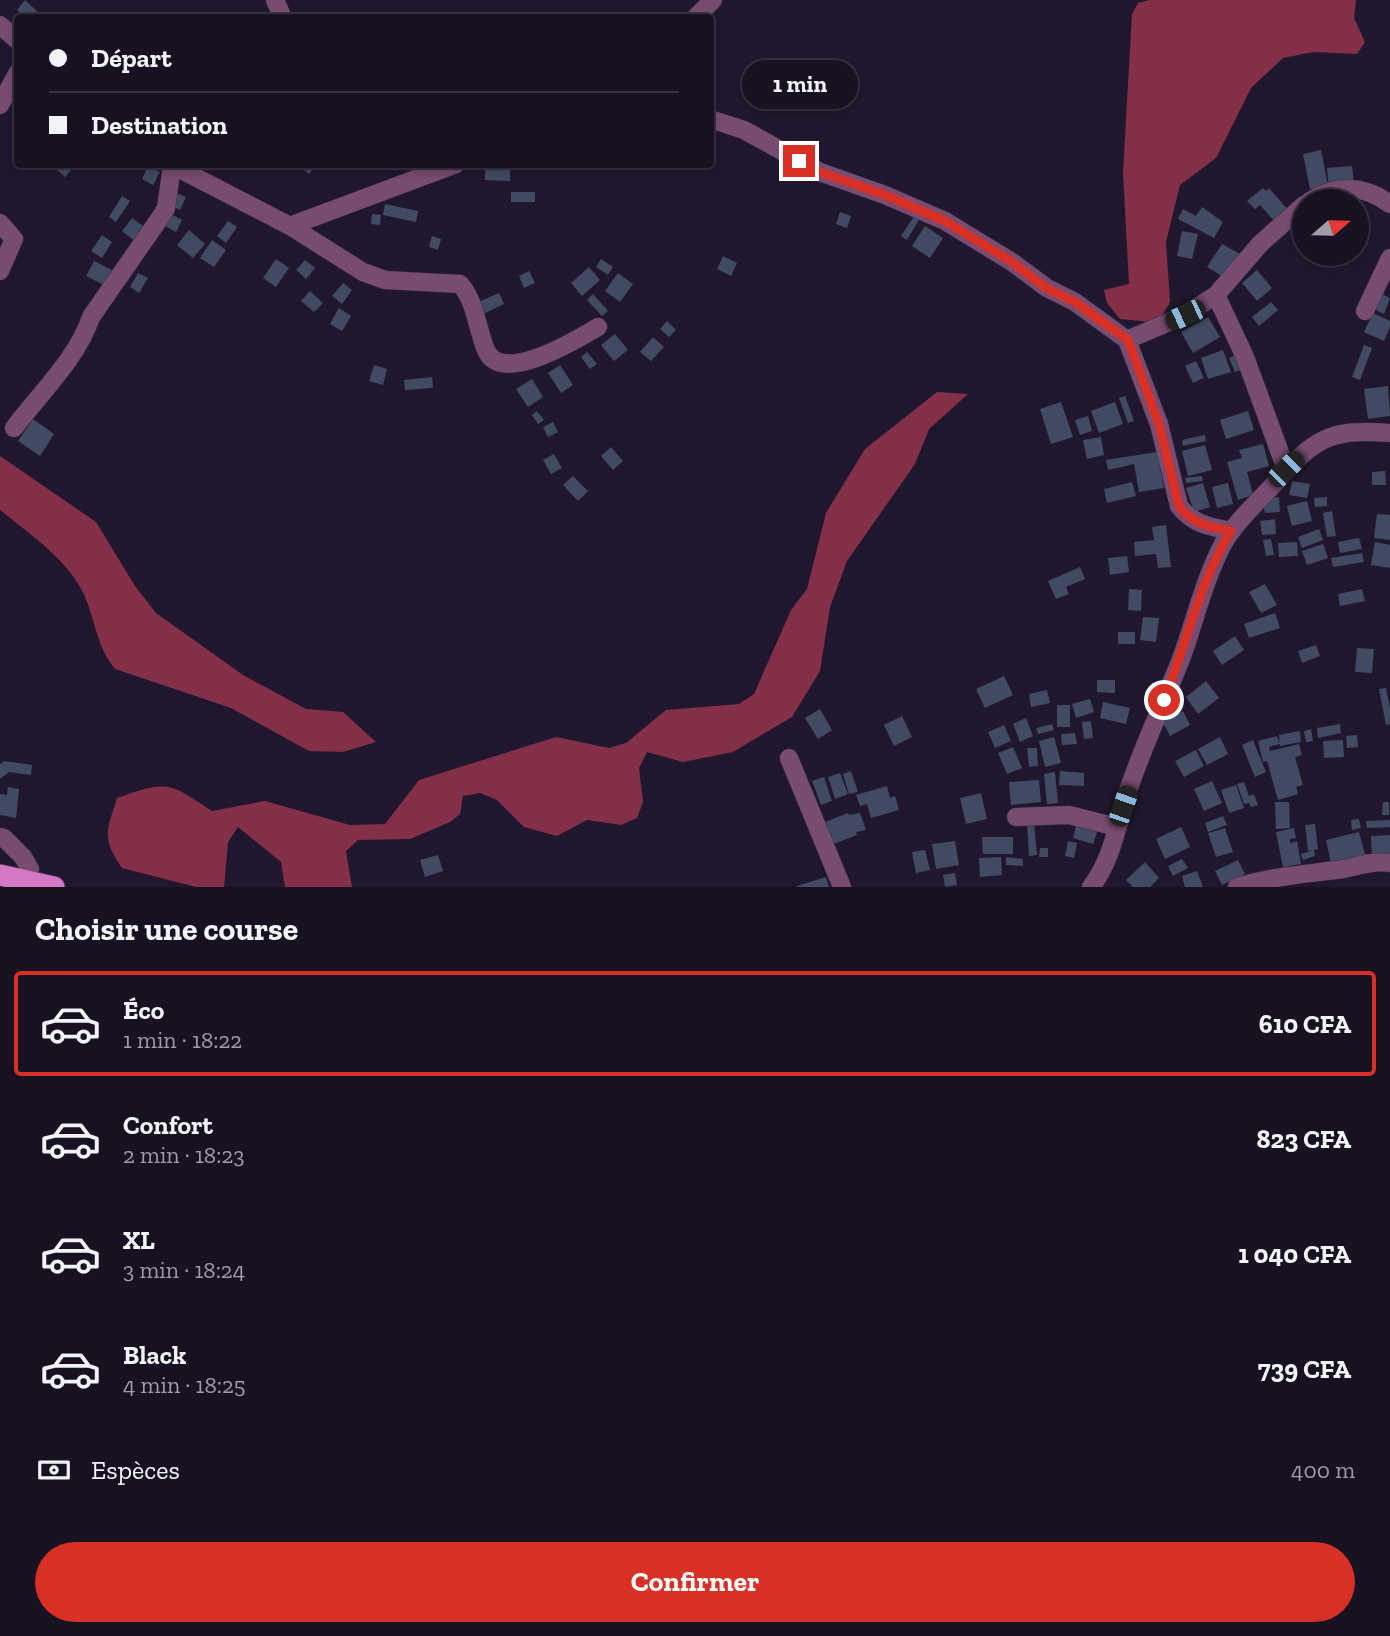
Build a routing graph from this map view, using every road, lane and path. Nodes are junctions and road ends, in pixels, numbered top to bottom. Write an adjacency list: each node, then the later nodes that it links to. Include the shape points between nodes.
1 (713, 0): 2 (street)
2 (699, 14)
3 (0, 26): 4 (street)
4 (14, 38)
5 (14, 79): 6 (street)
6 (0, 105)
7 (714, 120): 21 (street, via 744,130 820,172 945,221)
8 (171, 168): 22 (street, via 166,208 160,218 91,317 70,357)
9 (177, 168): 15 (street)
10 (445, 168): 15 (street)
11 (1369, 193): 12 (street)
12 (1390, 204)
13 (1292, 216): 18 (street)
14 (0, 223): 17 (street, via 14,239)
15 (290, 226): 20 (street, via 363,272 385,280 460,284 468,293 487,354 494,362 526,361)
16 (1390, 258): 19 (street)
17 (0, 271)
18 (1216, 295): 21 (street, via 1185,315); 24 (street)
19 (1365, 311)
20 (598, 327)
21 (1128, 340): 25 (street, via 1159,424 1179,506 1201,525)
22 (14, 428)
23 (1390, 433): 24 (street, via 1333,436 1308,448)
24 (1286, 469): 25 (street)
25 (1231, 531): 28 (street, via 1197,606)
26 (789, 758): 34 (street)
27 (1016, 817): 28 (street, via 1069,815)
28 (1117, 827): 35 (street)
29 (0, 837): 32 (street, via 23,857 30,869)
30 (1390, 863): 36 (street, via 1360,864)
31 (0, 875): 32 (main road)
32 (27, 880): 33 (main road)
33 (54, 887)
34 (842, 887)
35 (1093, 887)
36 (1237, 887)

